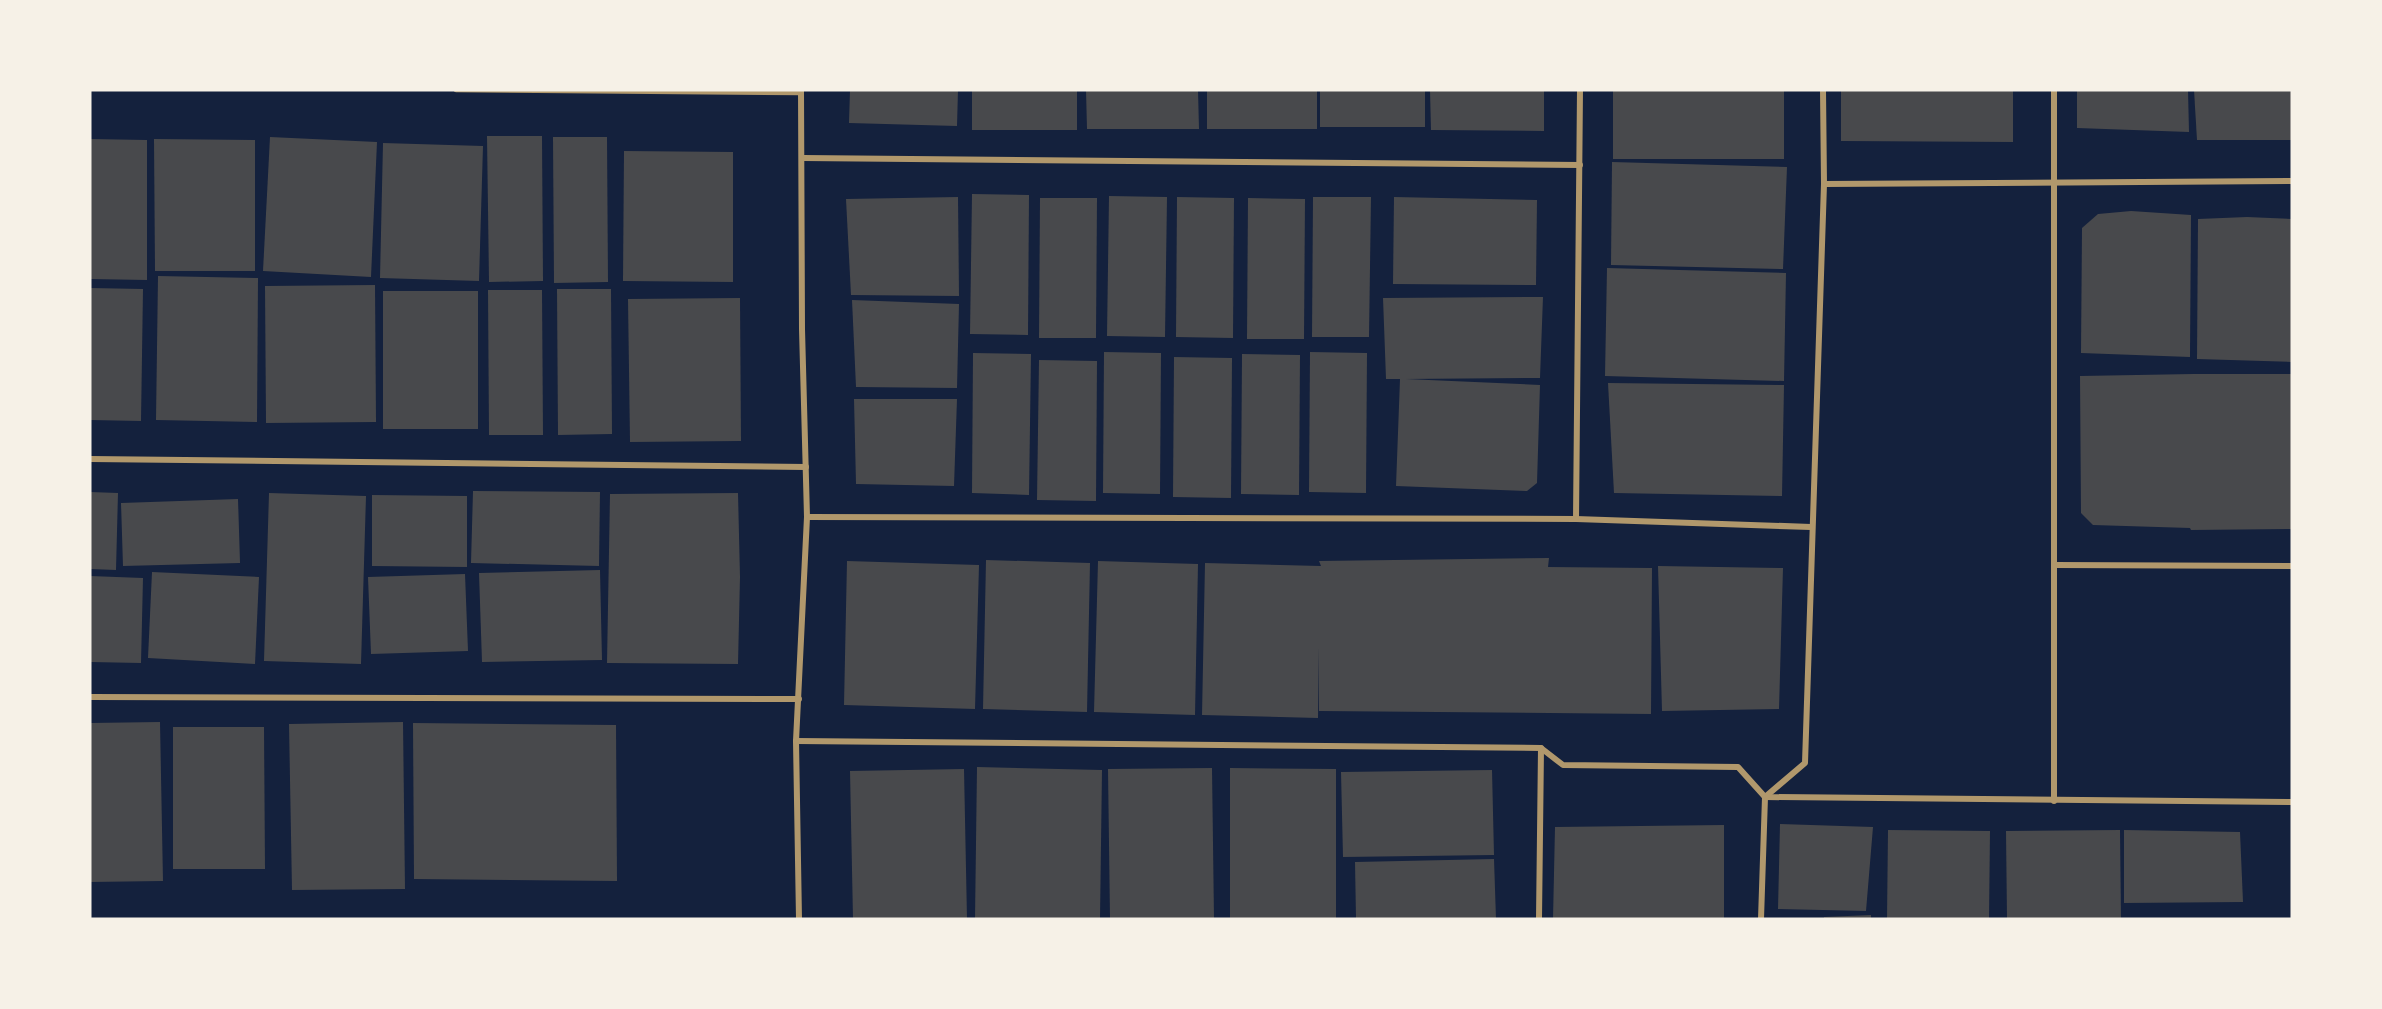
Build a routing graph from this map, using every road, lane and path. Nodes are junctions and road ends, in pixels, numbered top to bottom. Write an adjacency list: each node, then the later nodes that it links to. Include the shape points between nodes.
1 (456, 90): 5 (lane)
2 (1580, 90): 7 (street)
3 (1823, 90): 10 (street)
4 (2054, 90): 8 (street)
5 (801, 91): 6 (street)
6 (803, 158): 7 (street); 12 (street)
7 (1580, 165): 14 (street)
8 (2053, 181): 9 (street); 10 (street); 16 (street)
9 (2292, 181)
10 (1824, 184): 15 (street)
11 (90, 459): 12 (street)
12 (806, 467): 13 (street)
13 (807, 517): 14 (street); 19 (street)
14 (1576, 519): 15 (street)
15 (1811, 527): 22 (street, via 1804,763)
16 (2055, 565): 17 (street); 23 (street)
17 (2292, 566)
18 (90, 697): 19 (street)
19 (800, 699): 20 (street)
20 (796, 741): 21 (street); 25 (street)
21 (1541, 748): 22 (street, via 1563,765 1738,767); 26 (street)
22 (1765, 797): 23 (street); 27 (street)
23 (2054, 801): 24 (street)
24 (2292, 802)
25 (800, 919)
26 (1539, 919)
27 (1761, 919)

